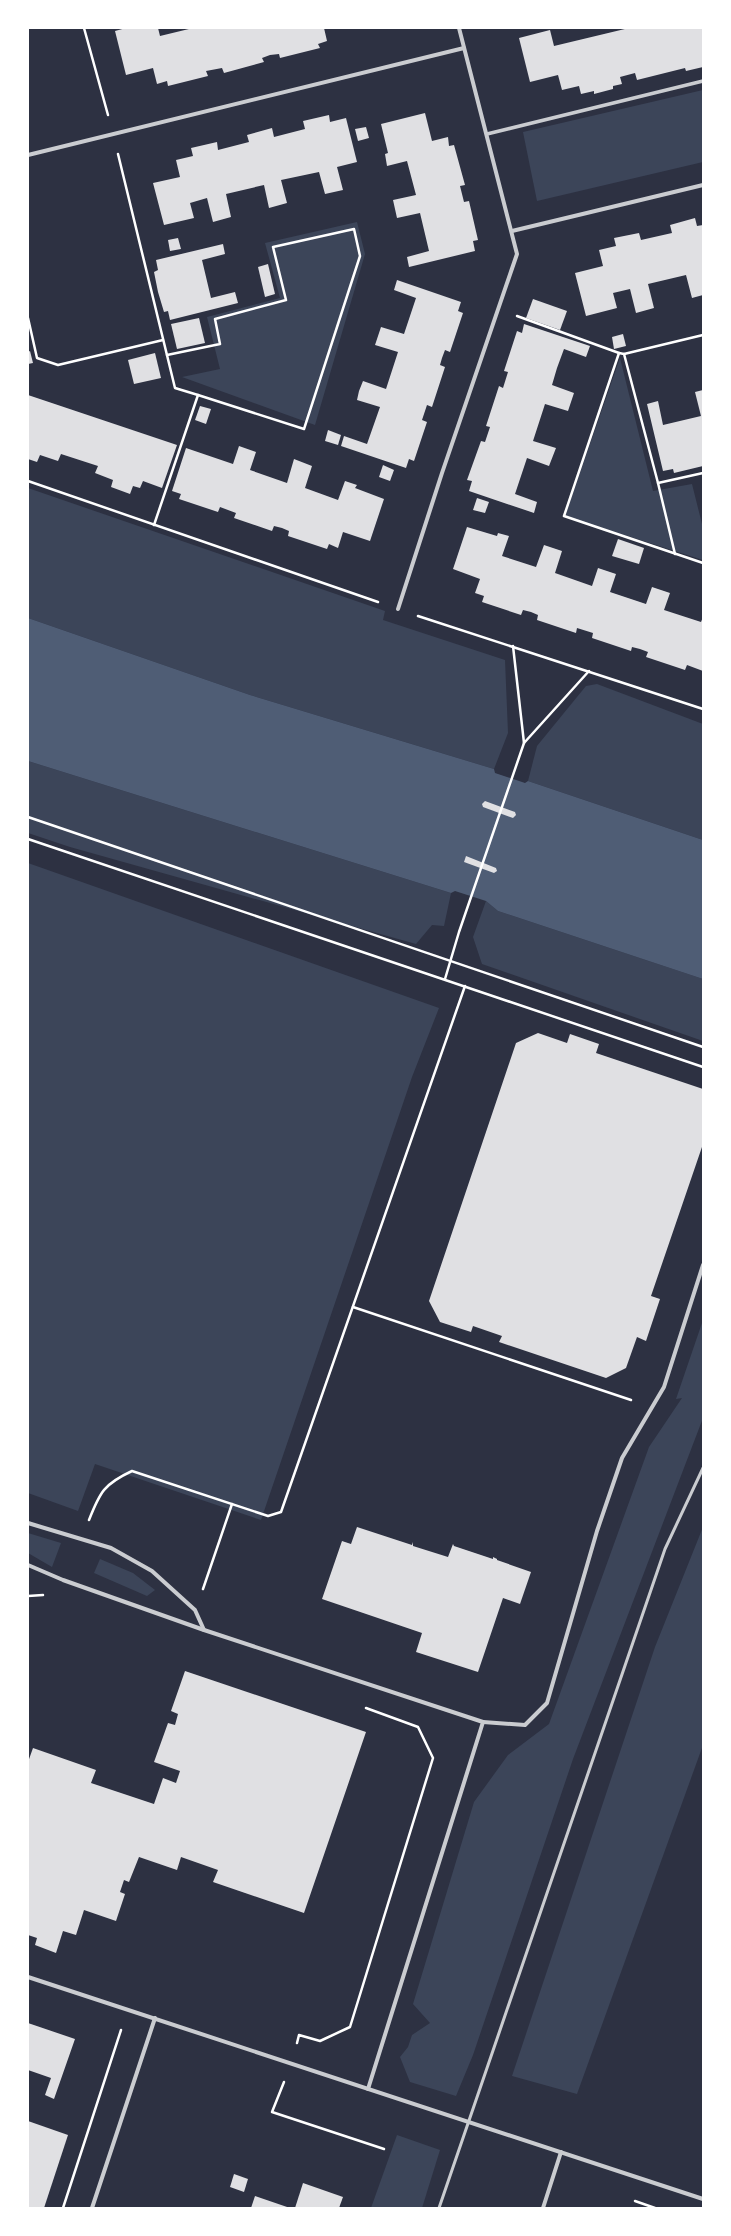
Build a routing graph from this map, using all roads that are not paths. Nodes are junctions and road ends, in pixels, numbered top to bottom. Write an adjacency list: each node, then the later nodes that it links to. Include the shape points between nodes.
1 (459, 28): 2 (street)
2 (464, 48): 4 (street); 5 (street)
3 (703, 81): 4 (street)
4 (487, 134): 7 (street)
5 (28, 155)
6 (703, 184): 7 (street)
7 (512, 231): 8 (street, via 517,254)
8 (398, 609)
9 (703, 1266): 14 (street, via 664,1387 622,1458 597,1531 547,1703 525,1725)
10 (703, 1468): 18 (lane, via 665,1549)
11 (28, 1523): 13 (street, via 111,1548 152,1571 196,1610)
12 (28, 1565): 13 (street)
13 (204, 1630): 14 (street)
14 (483, 1722): 17 (street)
15 (28, 1976): 16 (street)
16 (155, 2018): 17 (street); 21 (street)
17 (368, 2089): 18 (street)
18 (469, 2122): 19 (street); 22 (lane)
19 (561, 2152): 20 (street); 23 (street)
20 (703, 2199)
21 (92, 2208)
22 (439, 2208)
23 (542, 2208)

